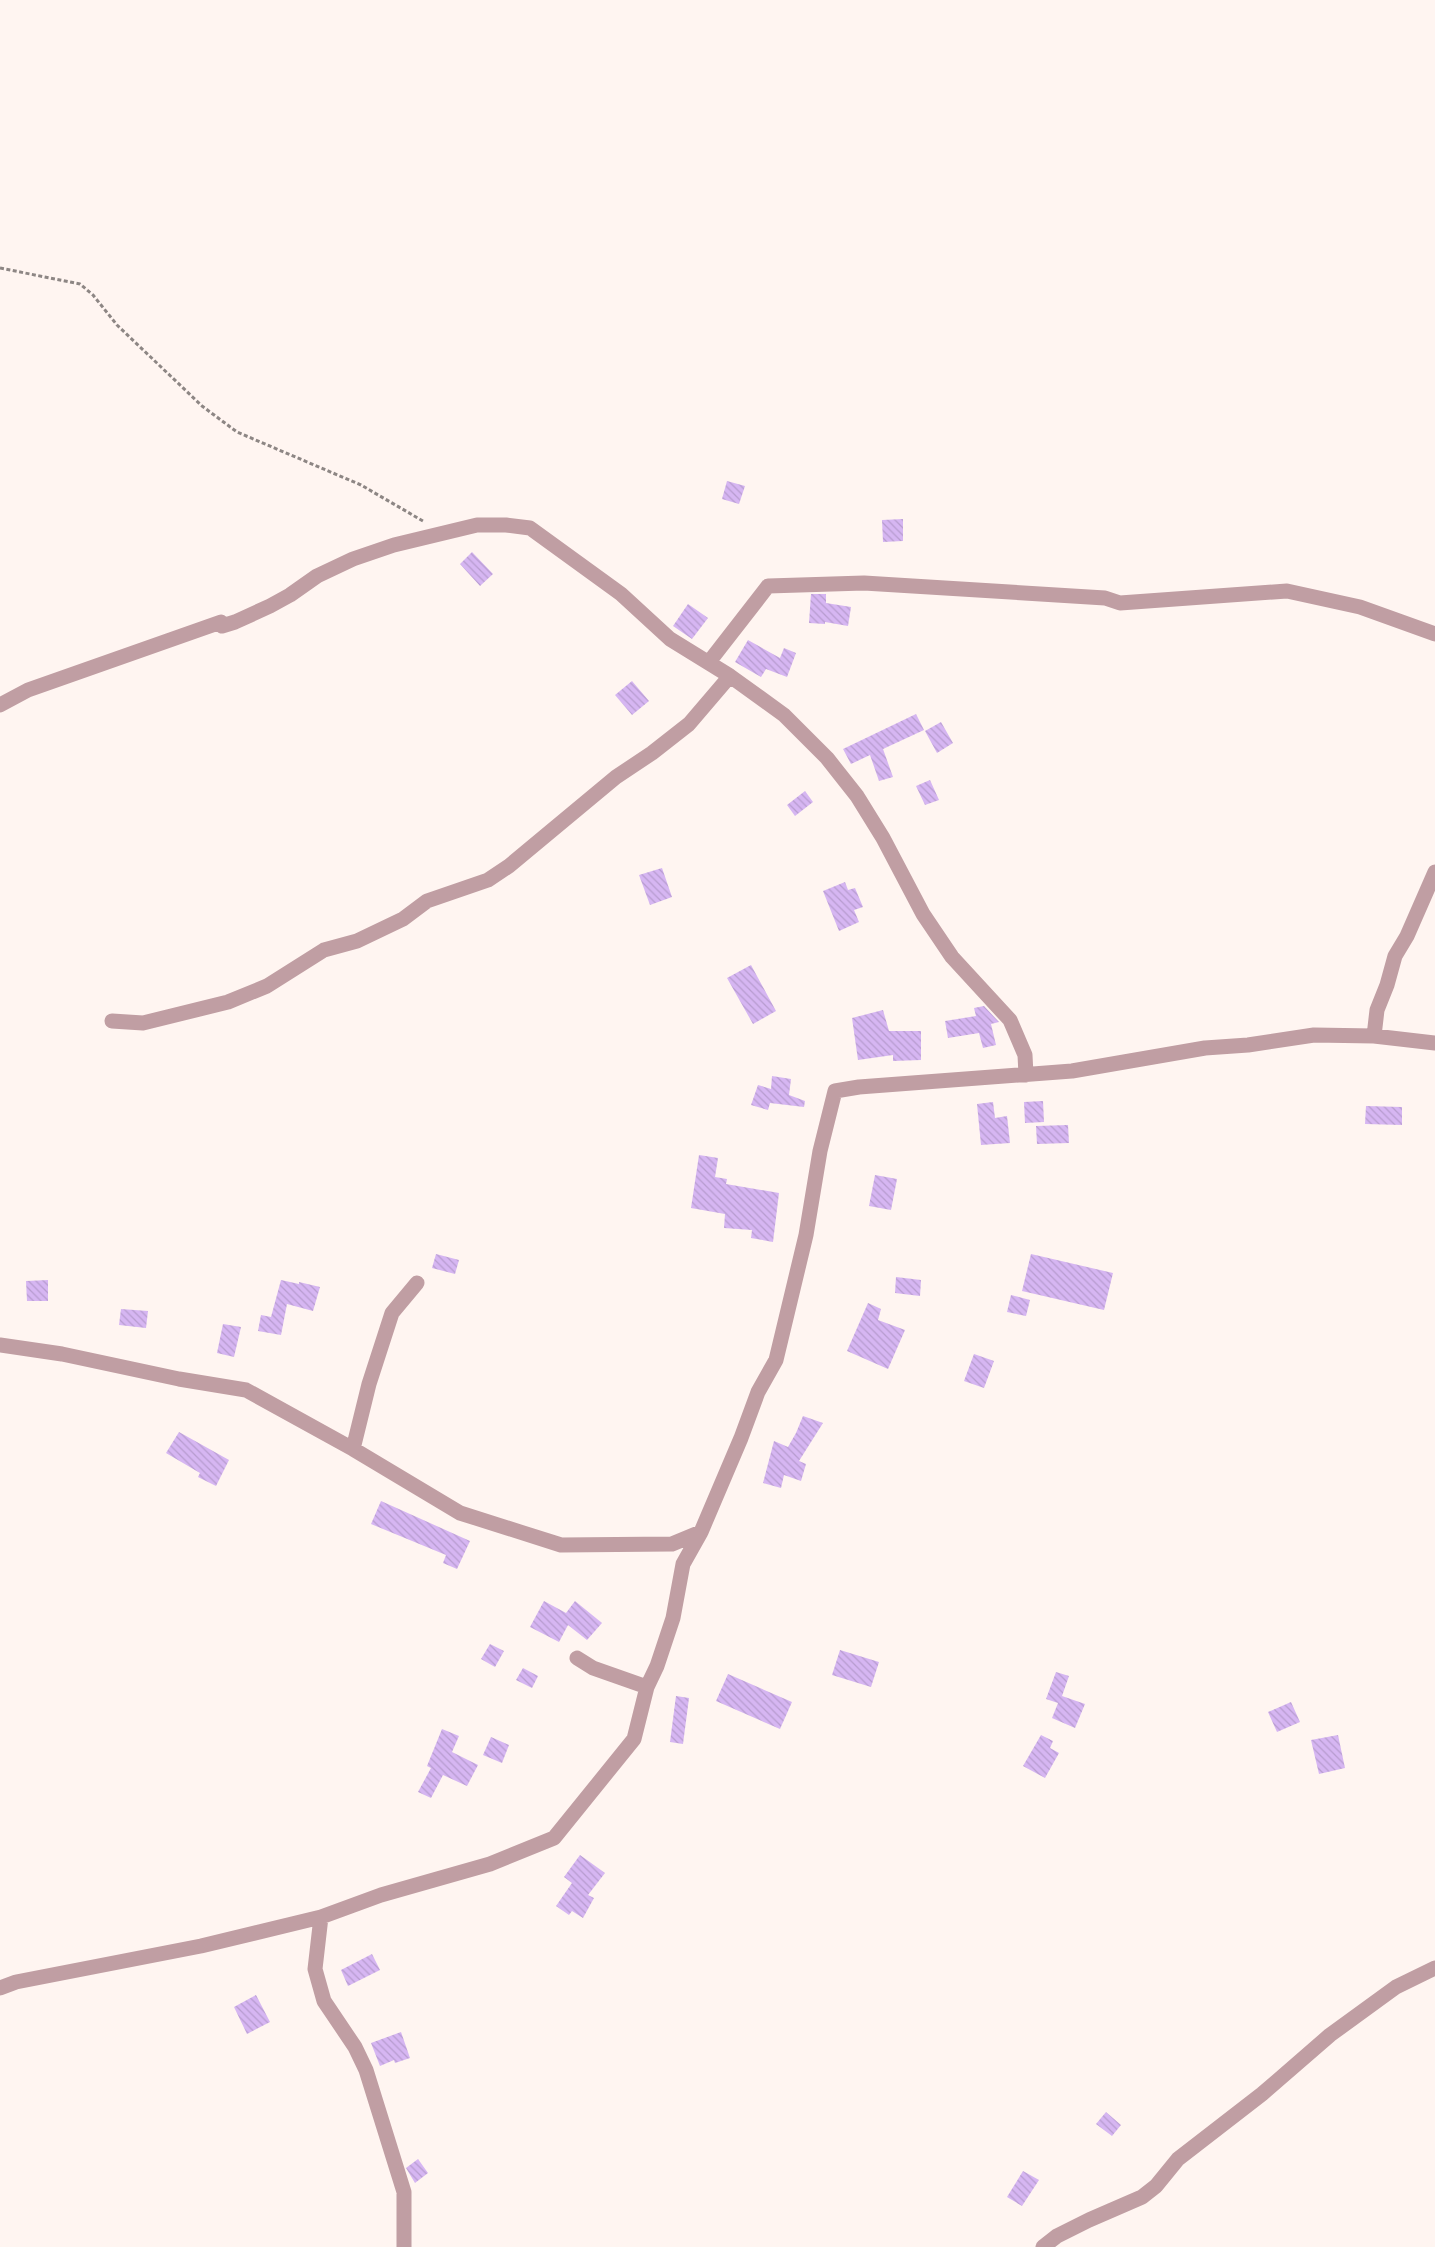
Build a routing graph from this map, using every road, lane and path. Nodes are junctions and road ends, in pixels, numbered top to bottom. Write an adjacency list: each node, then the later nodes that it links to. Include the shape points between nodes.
1 (0, 268): 2 (path, via 80,284 117,325 202,406 237,432 362,485)
2 (443, 533): 4 (street, via 477,525 530,528 621,594 670,639); 6 (street, via 353,559 236,622 221,624 28,690)
3 (1435, 634): 4 (street, via 1360,608 1287,591 1120,603 1105,598 864,583 768,586)
4 (708, 662): 5 (street)
5 (730, 676): 8 (street, via 689,724 616,777 488,880 428,901 403,919 357,941 324,950 267,986 228,1002 143,1023); 11 (street, via 784,715 827,758 857,796 923,914 952,957 1010,1020 1025,1055)
6 (0, 706)
7 (1435, 872): 9 (street, via 1395,956 1388,985 1377,1010)
8 (112, 1021)
9 (1374, 1036): 10 (street); 11 (street, via 1314,1035)
10 (1435, 1042)
11 (1026, 1075): 15 (street, via 859,1087 835,1092 776,1360 758,1392)
12 (417, 1283): 14 (street, via 392,1313 369,1384)
13 (0, 1346): 14 (street, via 62,1354 246,1390)
14 (353, 1449): 15 (street, via 460,1513 561,1545 672,1544)
15 (701, 1532): 17 (street, via 683,1564 673,1618)
16 (577, 1658): 17 (street, via 593,1668)
17 (647, 1686): 18 (street, via 634,1738 554,1838 490,1864 381,1895)
18 (321, 1917): 20 (street); 21 (street, via 315,1969 324,2002 355,2047 366,2070 404,2192)
19 (1435, 1968): 22 (street, via 1396,1987 1330,2035 1262,2094 1178,2159 1156,2186 1142,2197 1057,2236)
20 (0, 1988)
21 (404, 2247)
22 (1043, 2247)

